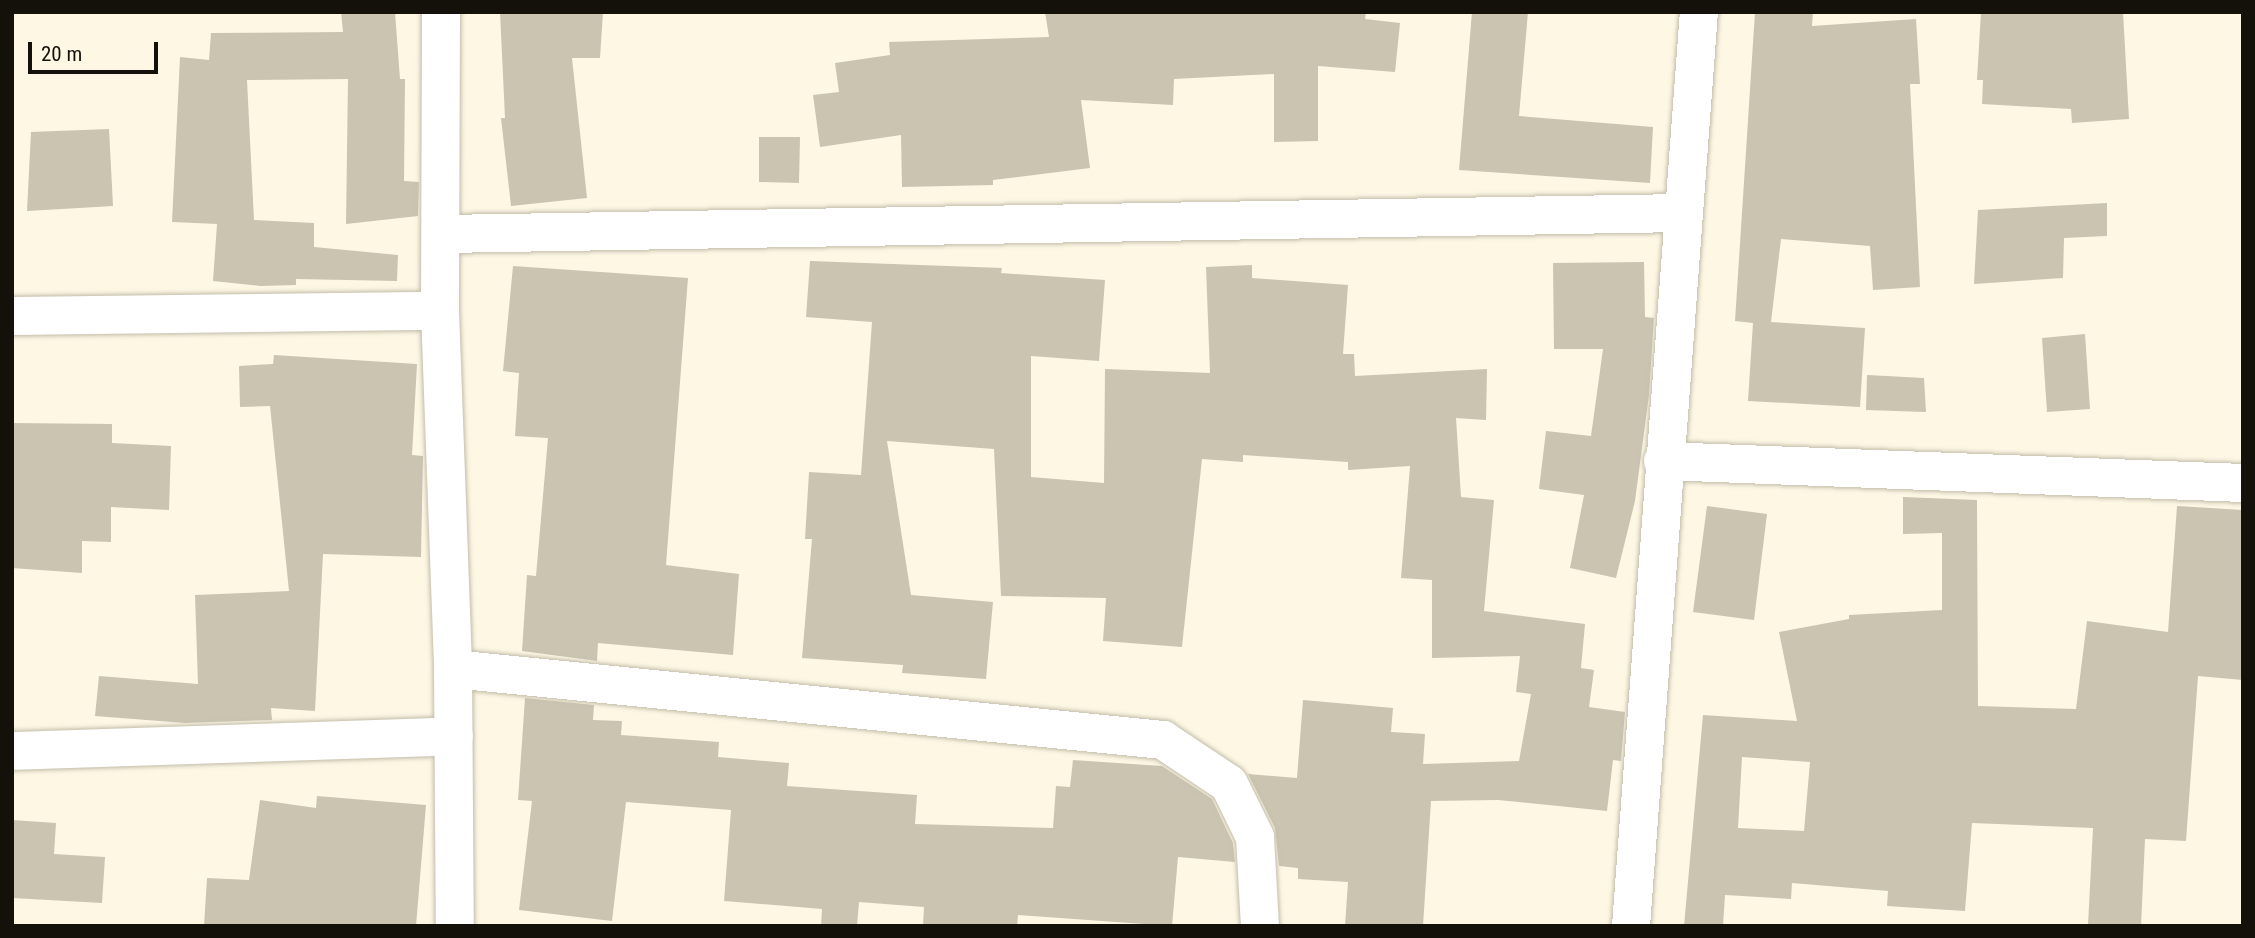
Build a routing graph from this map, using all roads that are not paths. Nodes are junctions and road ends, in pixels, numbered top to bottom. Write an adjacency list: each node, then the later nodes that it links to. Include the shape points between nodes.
1 (441, 12): 4 (street)
2 (1699, 12): 3 (street)
3 (1684, 213): 4 (street); 7 (street)
4 (443, 234): 5 (street)
5 (439, 311): 6 (street); 9 (street)
6 (12, 316)
7 (1663, 461): 8 (street); 14 (street)
8 (2243, 483)
9 (453, 669): 10 (street); 13 (street, via 1163,740 1229,784 1255,837)
10 (454, 736): 11 (street); 12 (street)
11 (12, 751)
12 (455, 926)
13 (1260, 926)
14 (1631, 926)

